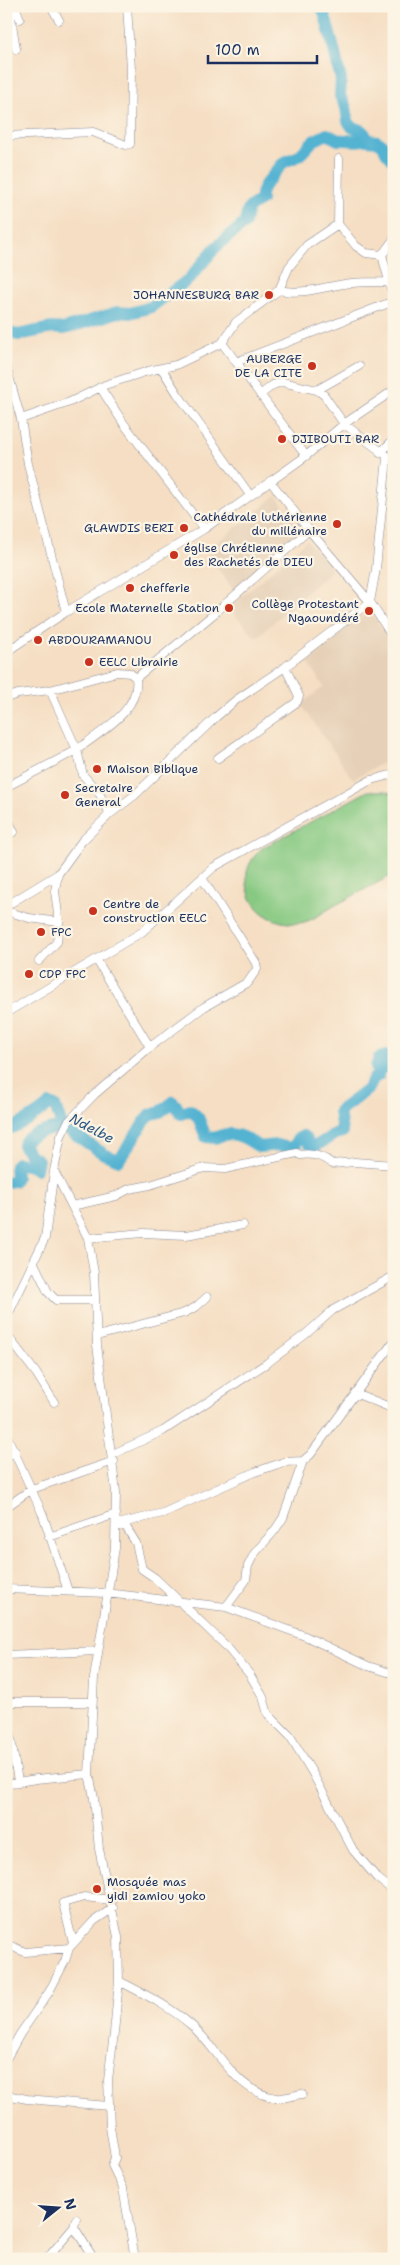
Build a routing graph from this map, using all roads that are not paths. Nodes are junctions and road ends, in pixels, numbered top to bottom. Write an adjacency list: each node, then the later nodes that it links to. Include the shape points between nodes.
1 (11, 6): 7 (street)
2 (15, 6): 5 (street)
3 (51, 6): 6 (street)
4 (128, 6): 8 (street, via 130,144 93,132)
5 (20, 19)
6 (59, 20)
7 (16, 49)
8 (6, 136)
9 (339, 159): 10 (street)
10 (338, 224): 12 (street, via 356,246 366,253); 14 (street, via 302,251)
11 (394, 239): 12 (street)
12 (382, 255): 13 (street)
13 (388, 282): 14 (street, via 352,283 288,292); 15 (street)
14 (279, 290): 16 (street, via 236,322)
15 (394, 300): 17 (street)
16 (222, 343): 17 (street); 20 (street, via 194,358)
17 (236, 362): 24 (street)
18 (6, 366): 25 (street)
19 (359, 366): 22 (street)
20 (162, 369): 21 (street); 31 (street)
21 (100, 387): 25 (street, via 70,402); 32 (street)
22 (317, 390): 24 (street, via 282,382); 26 (street)
23 (394, 390): 26 (street)
24 (260, 395): 28 (street)
25 (21, 419): 35 (street, via 28,464)
26 (344, 424): 28 (street); 29 (street)
27 (394, 439): 29 (street)
28 (306, 456): 30 (street)
29 (387, 457): 34 (street)
30 (270, 481): 31 (street); 33 (street)
31 (250, 495): 32 (street)
32 (204, 529): 35 (street)
33 (309, 530): 34 (street); 40 (street)
34 (370, 602): 37 (street); 39 (street)
35 (66, 612): 38 (street)
36 (6, 632): 38 (street)
37 (394, 639)
38 (8, 651)
39 (285, 668): 44 (street, via 299,696 297,702); 47 (street, via 236,700 141,790)
40 (136, 678): 41 (street, via 130,673 117,672); 43 (street, via 137,688 132,701 120,717)
41 (50, 690): 42 (street); 43 (street)
42 (6, 698)
43 (77, 750): 46 (street); 47 (street, via 84,774)
44 (218, 758)
45 (394, 774): 51 (street, via 371,780 214,867)
46 (6, 787)
47 (110, 814): 50 (street, via 82,841)
48 (6, 816): 49 (street)
49 (14, 832)
50 (58, 874): 52 (street); 54 (street, via 55,891)
51 (202, 878): 55 (street, via 142,932); 58 (street, via 256,962 257,969 248,982 204,1007)
52 (6, 906)
53 (6, 911): 54 (street)
54 (59, 922): 56 (street, via 57,942)
55 (96, 959): 57 (street); 58 (street)
56 (39, 961)
57 (6, 1013)
58 (150, 1047): 60 (street, via 68,1122 61,1136)
59 (394, 1165): 61 (street, via 332,1164 312,1153 297,1153 225,1169 204,1168 129,1189 116,1196)
60 (54, 1171): 61 (street); 64 (street, via 46,1238)
61 (72, 1206): 63 (street)
62 (243, 1225): 63 (street, via 186,1235 143,1233)
63 (88, 1238): 67 (street)
64 (34, 1263): 67 (street, via 48,1292 56,1300); 68 (street)
65 (394, 1276): 78 (street, via 333,1310 267,1363 163,1431)
66 (207, 1297): 70 (street, via 184,1313)
67 (95, 1300): 70 (street)
68 (6, 1319)
69 (6, 1334): 73 (street)
70 (97, 1336): 78 (street)
71 (394, 1341): 72 (street)
72 (355, 1393): 74 (street); 79 (street)
73 (54, 1402)
74 (394, 1409)
75 (6, 1434): 76 (street)
76 (15, 1451): 77 (street); 80 (street)
77 (6, 1457)
78 (113, 1458): 80 (street); 82 (street)
79 (303, 1462): 83 (street, via 284,1462 163,1513); 89 (street, via 283,1518 254,1554 246,1580)
80 (32, 1489): 81 (street); 84 (street)
81 (6, 1507)
82 (116, 1514): 83 (street); 84 (street)
83 (116, 1524): 87 (street); 88 (street, via 126,1527 133,1537 142,1569)
84 (49, 1537): 86 (street)
85 (6, 1589): 86 (street)
86 (68, 1591): 87 (street)
87 (106, 1593): 88 (street); 90 (street)
88 (176, 1600): 89 (street); 99 (street, via 226,1646 250,1675 263,1697 268,1714 290,1736 353,1850 377,1878)
89 (226, 1607): 92 (street)
90 (98, 1651): 91 (street); 94 (street)
91 (6, 1655)
92 (394, 1674)
93 (6, 1702): 94 (street)
94 (92, 1702): 96 (street)
95 (6, 1711): 97 (street)
96 (89, 1774): 97 (street); 100 (street, via 99,1849)
97 (18, 1781): 98 (street)
98 (6, 1784)
99 (394, 1891)
100 (112, 1904): 102 (street); 102 (street, via 84,1897 63,1903); 103 (street, via 118,1937)
101 (6, 1944): 102 (street, via 25,1952)
102 (71, 1945): 104 (street, via 49,1992)
103 (119, 1981): 105 (street, via 162,2003 192,2026 247,2086 260,2094 278,2098); 107 (street, via 108,2080)
104 (6, 2060)
105 (302, 2094)
106 (6, 2095): 107 (street)
107 (109, 2106): 110 (street, via 115,2158 112,2165 123,2188)
108 (50, 2259): 109 (street, via 75,2223)
109 (94, 2259)
110 (135, 2259)

